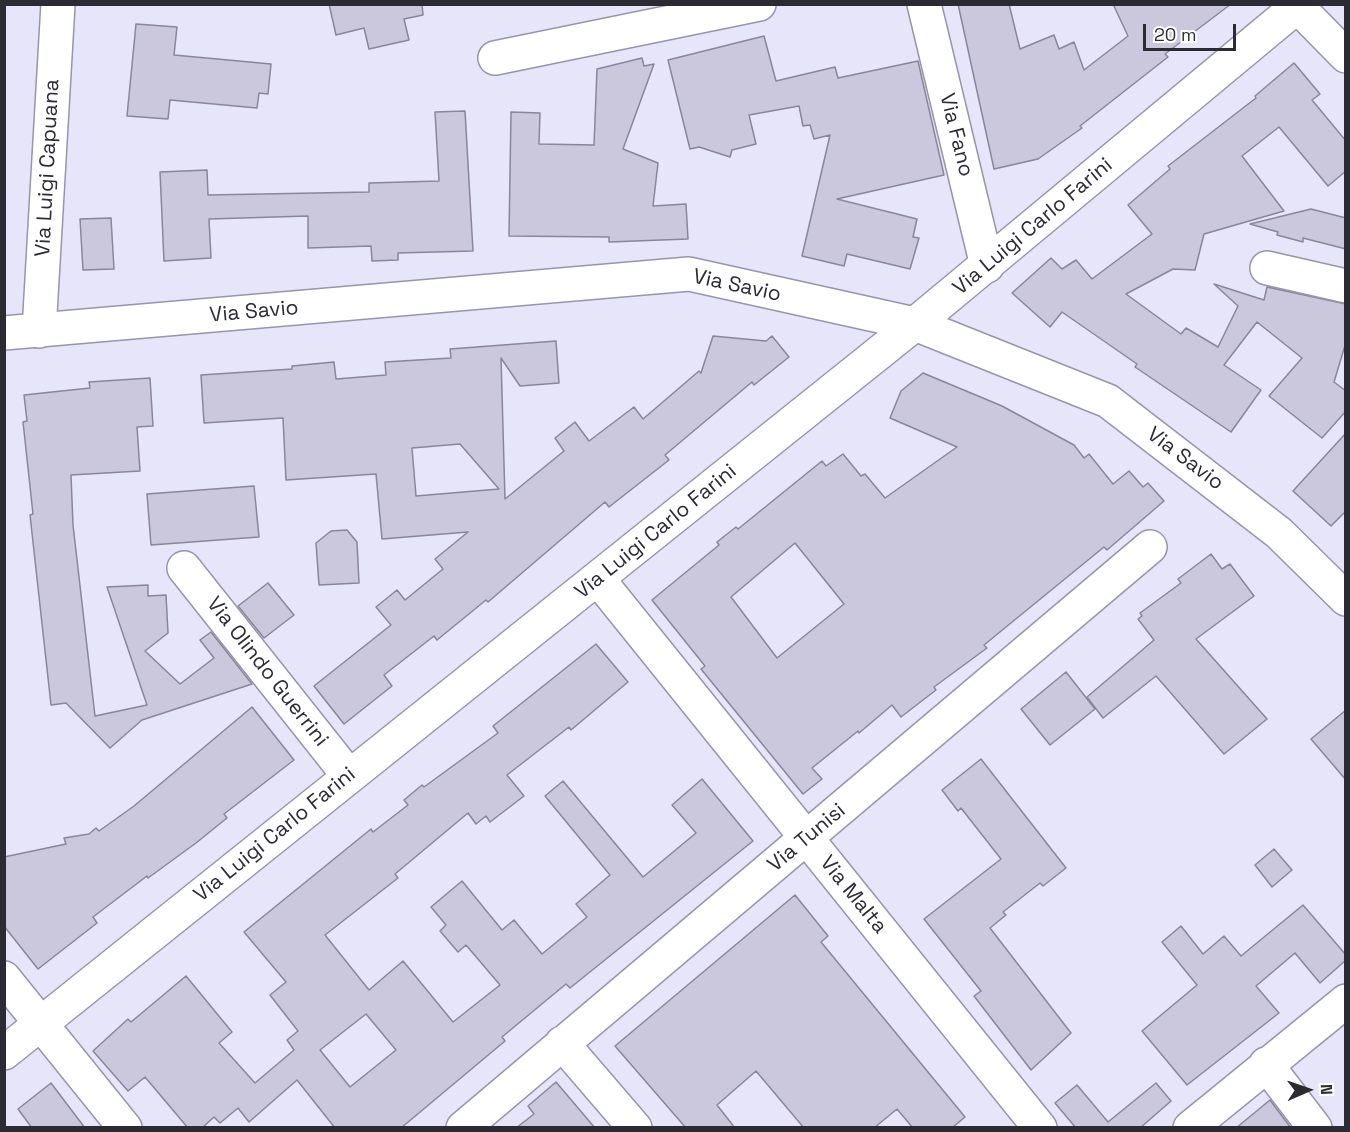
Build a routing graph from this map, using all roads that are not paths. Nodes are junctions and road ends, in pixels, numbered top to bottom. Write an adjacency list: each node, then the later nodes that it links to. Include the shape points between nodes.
1 (58, 4): 11 (street, Via Luigi Capuana)
2 (759, 4): 6 (street)
3 (924, 4): 7 (street, Via Fano)
4 (1297, 5): 5 (street); 7 (street, Via Luigi Carlo Farini)
5 (1346, 56)
6 (495, 58)
7 (987, 266): 10 (street, Via Luigi Carlo Farini)
8 (1267, 268): 9 (street)
9 (1346, 286)
10 (915, 324): 11 (street, Via Savio, via 689,274); 15 (street, Via Luigi Carlo Farini); 16 (street, Via Savio, via 1108,401 1279,533)
11 (39, 331): 12 (street, Via Savio)
12 (4, 333)
13 (1150, 547): 18 (street, Via Tunisi)
14 (184, 568): 17 (street, Via Olindo Guerrini)
15 (598, 579): 17 (street, Via Luigi Carlo Farini); 18 (street, Via Malta)
16 (1346, 599)
17 (349, 776): 21 (street, Via Luigi Carlo Farini)
18 (806, 838): 22 (street, Via Tunisi); 28 (street, Via Malta)
19 (4, 978): 21 (street)
20 (1346, 1001): 24 (street)
21 (42, 1023): 23 (street, Via Luigi Carlo Farini); 25 (street)
22 (562, 1043): 26 (street, Via Tunisi); 27 (street)
23 (4, 1053)
24 (1266, 1064): 29 (street); 30 (street)
25 (125, 1128)
26 (463, 1128)
27 (635, 1128)
28 (1040, 1128)
29 (1190, 1128)
30 (1316, 1128)

